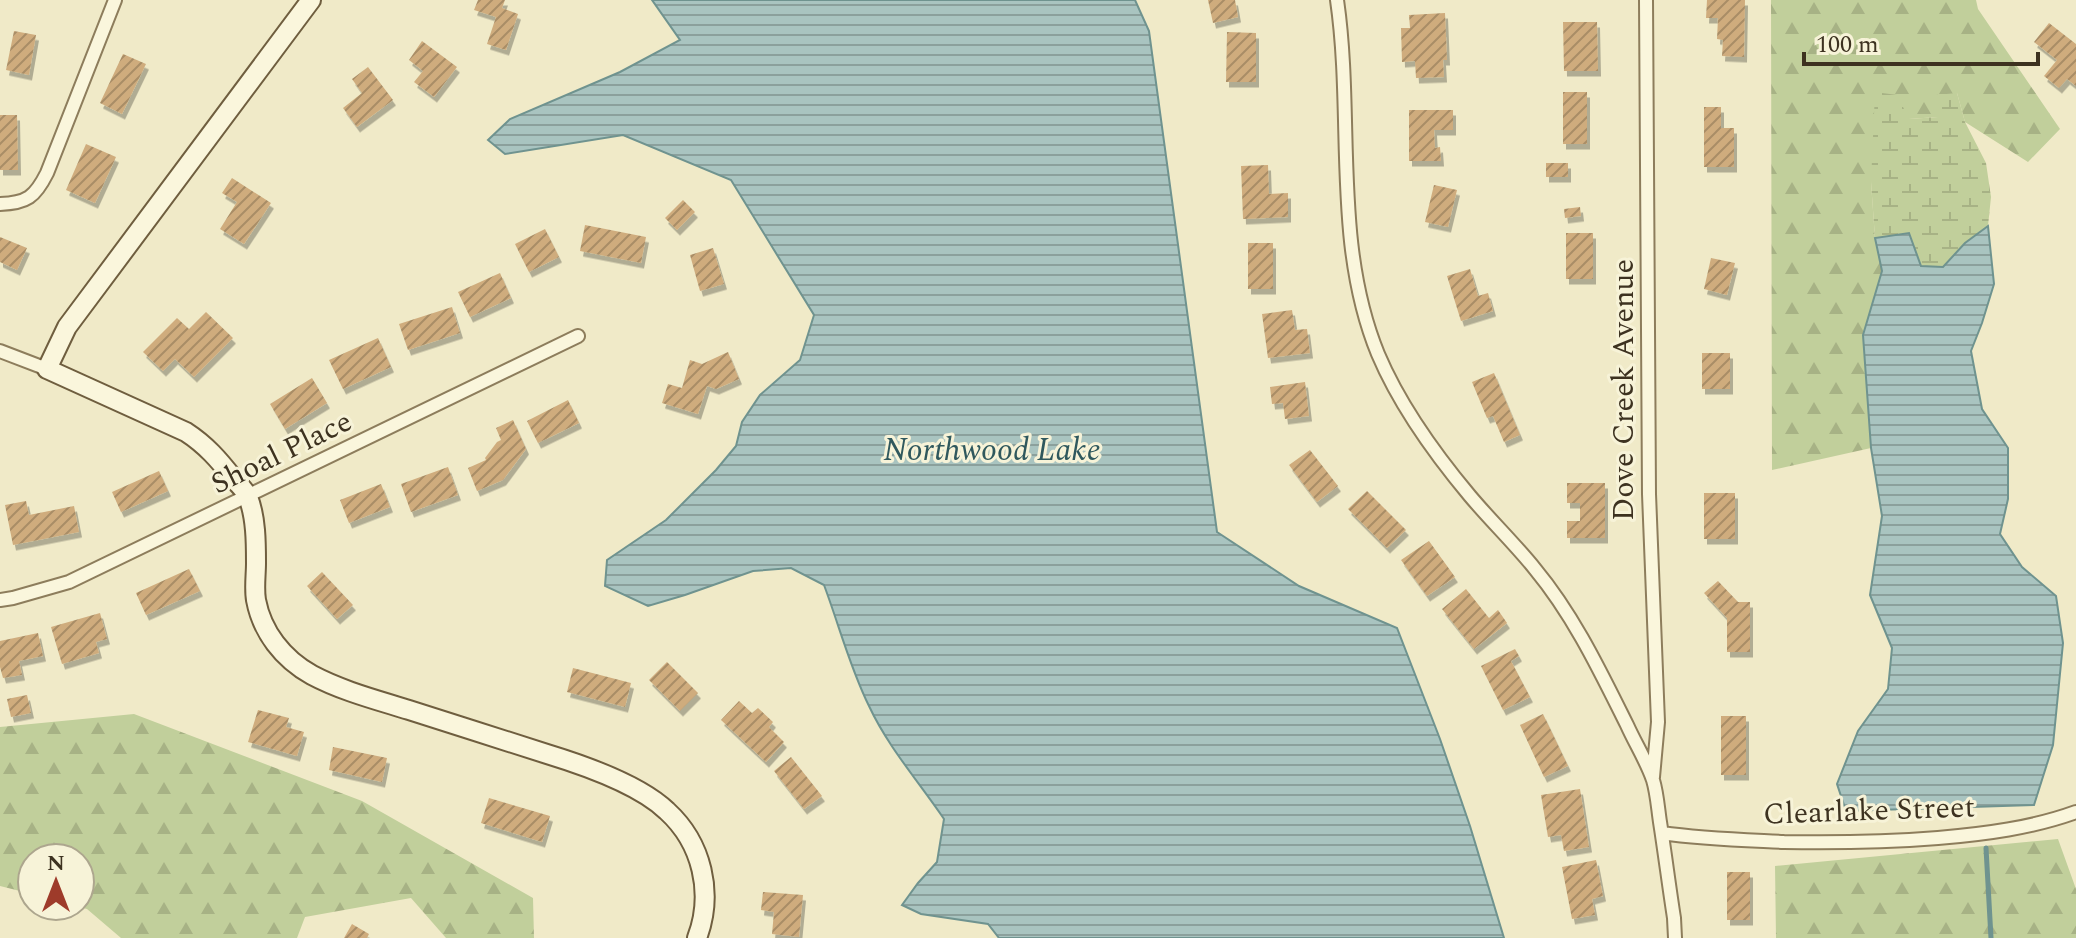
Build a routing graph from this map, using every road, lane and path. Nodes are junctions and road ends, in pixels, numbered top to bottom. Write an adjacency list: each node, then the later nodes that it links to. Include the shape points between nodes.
1 (115, 0): 5 (street, via 38,191 22,202)
2 (311, 0): 8 (street, via 67,327)
3 (1337, 0): 11 (street, via 1356,278 1378,353 1424,436 1559,599)
4 (1646, 0): 11 (street, Dove Creek Avenue, via 1649,494 1658,722)
5 (0, 204)
6 (578, 336): 9 (street, Shoal Place)
7 (0, 351): 8 (street)
8 (47, 369): 9 (street, via 186,432 216,455)
9 (247, 496): 10 (street, Shoal Place, via 69,582); 14 (street, via 254,522 256,600 269,636 281,651 310,674 345,689 579,764 666,809 698,855 704,874 704,913)
10 (0, 600)
11 (1653, 780): 13 (street)
12 (2076, 812): 13 (street, Clearlake Street, via 1998,831 1845,844)
13 (1662, 833): 15 (street)
14 (697, 938)
15 (1675, 938)

